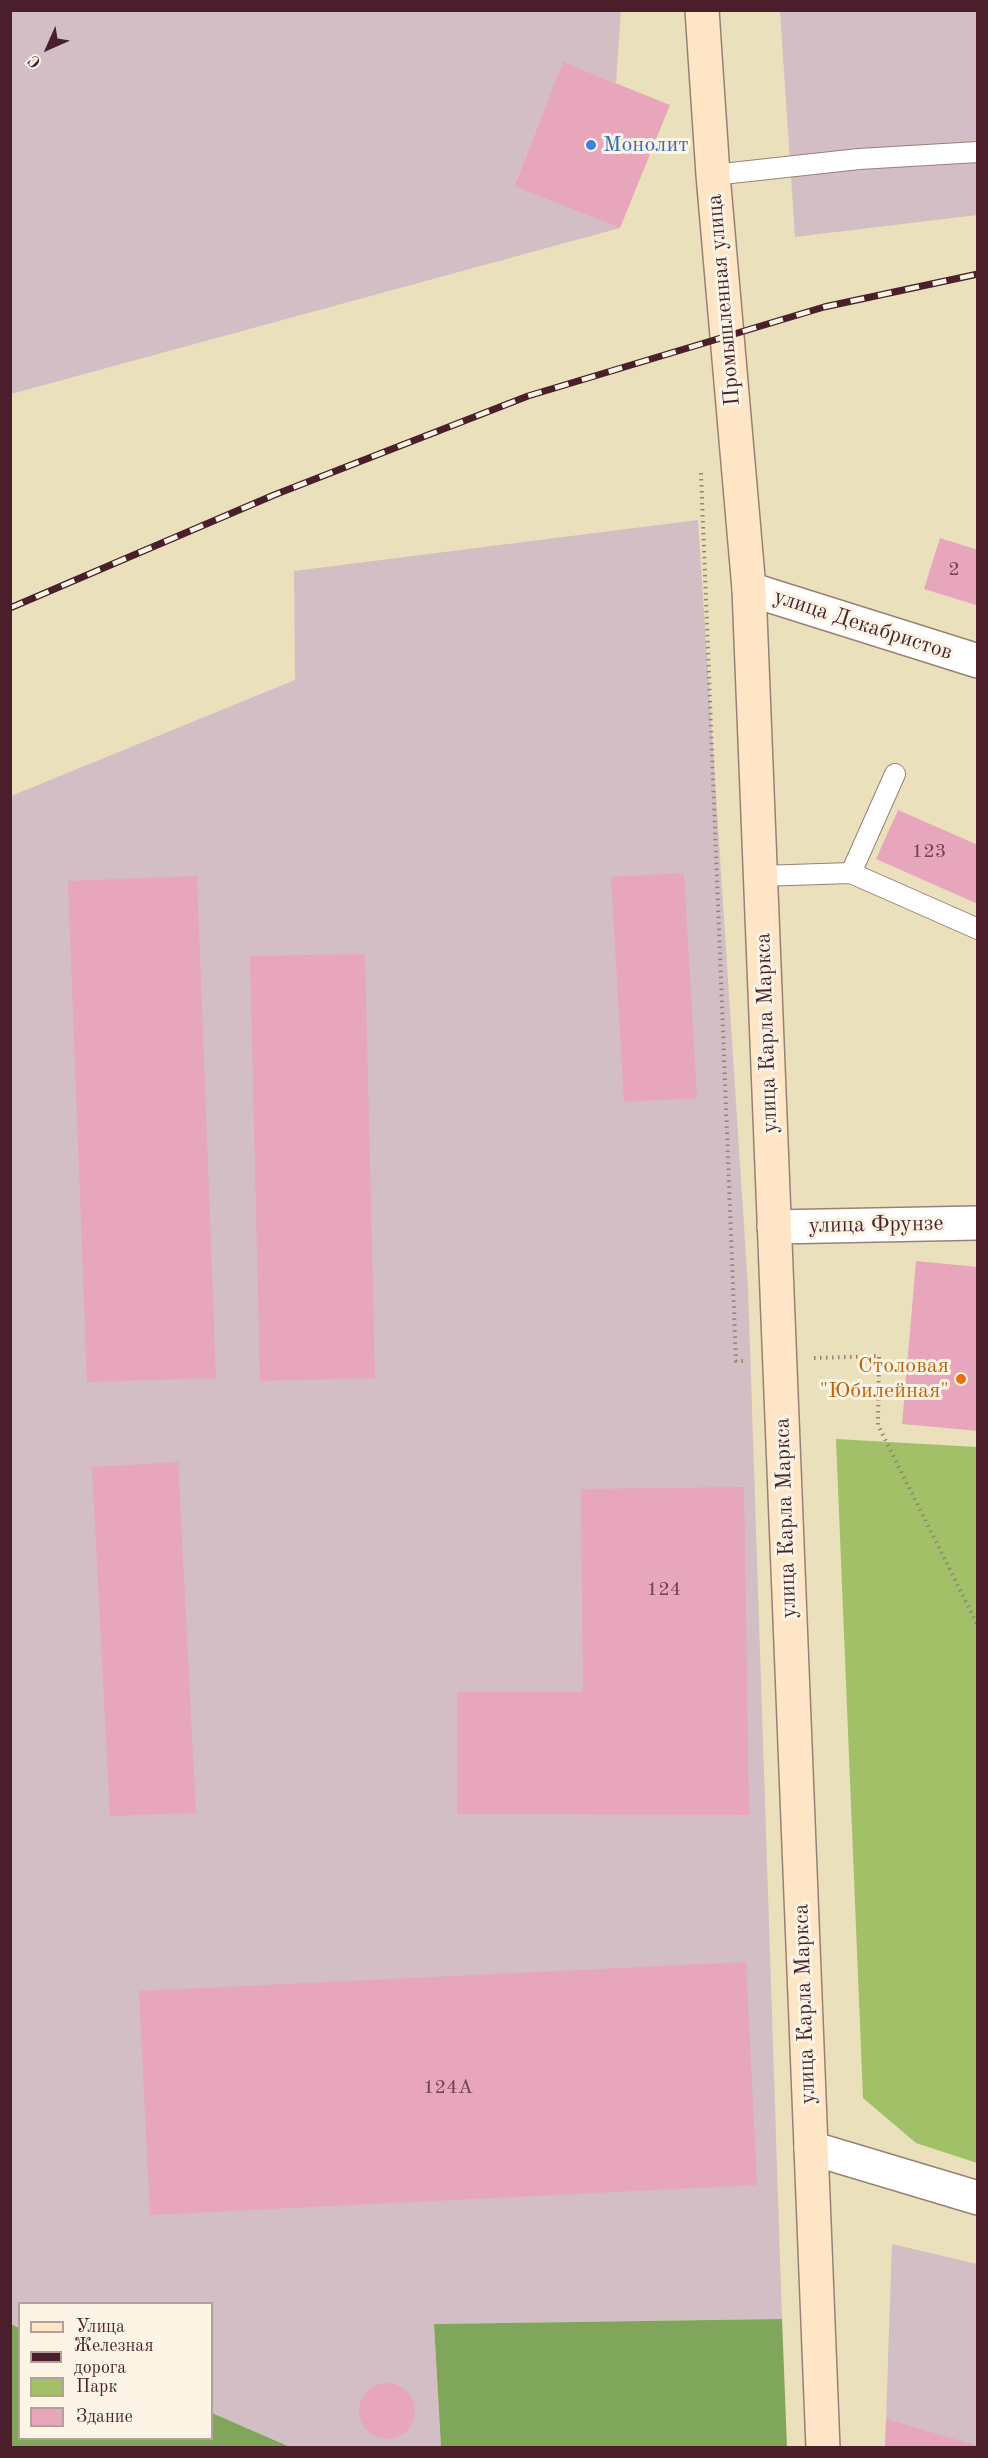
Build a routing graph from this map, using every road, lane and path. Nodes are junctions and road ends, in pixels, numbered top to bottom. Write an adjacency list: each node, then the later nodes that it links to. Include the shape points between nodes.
1 (702, 10): 3 (street, Промышленная улица)
2 (978, 152): 3 (lane, via 859,159)
3 (713, 175): 5 (street, Промышленная улица)
4 (701, 465): 13 (path, via 736,1361)
5 (749, 589): 6 (street, улица Декабристов); 9 (street, улица Карла Маркса)
6 (978, 661)
7 (895, 774): 8 (lane)
8 (851, 873): 9 (lane); 10 (lane)
9 (760, 876): 12 (street, улица Карла Маркса)
10 (978, 929)
11 (978, 1223): 12 (street, улица Фрунзе)
12 (774, 1227): 13 (street, улица Карла Маркса)
13 (780, 1359): 14 (path, via 879,1356 878,1425); 15 (street, улица Карла Маркса)
14 (978, 1626)
15 (811, 2148): 16 (street); 17 (street, улица Карла Маркса)
16 (978, 2198)
17 (823, 2448)

